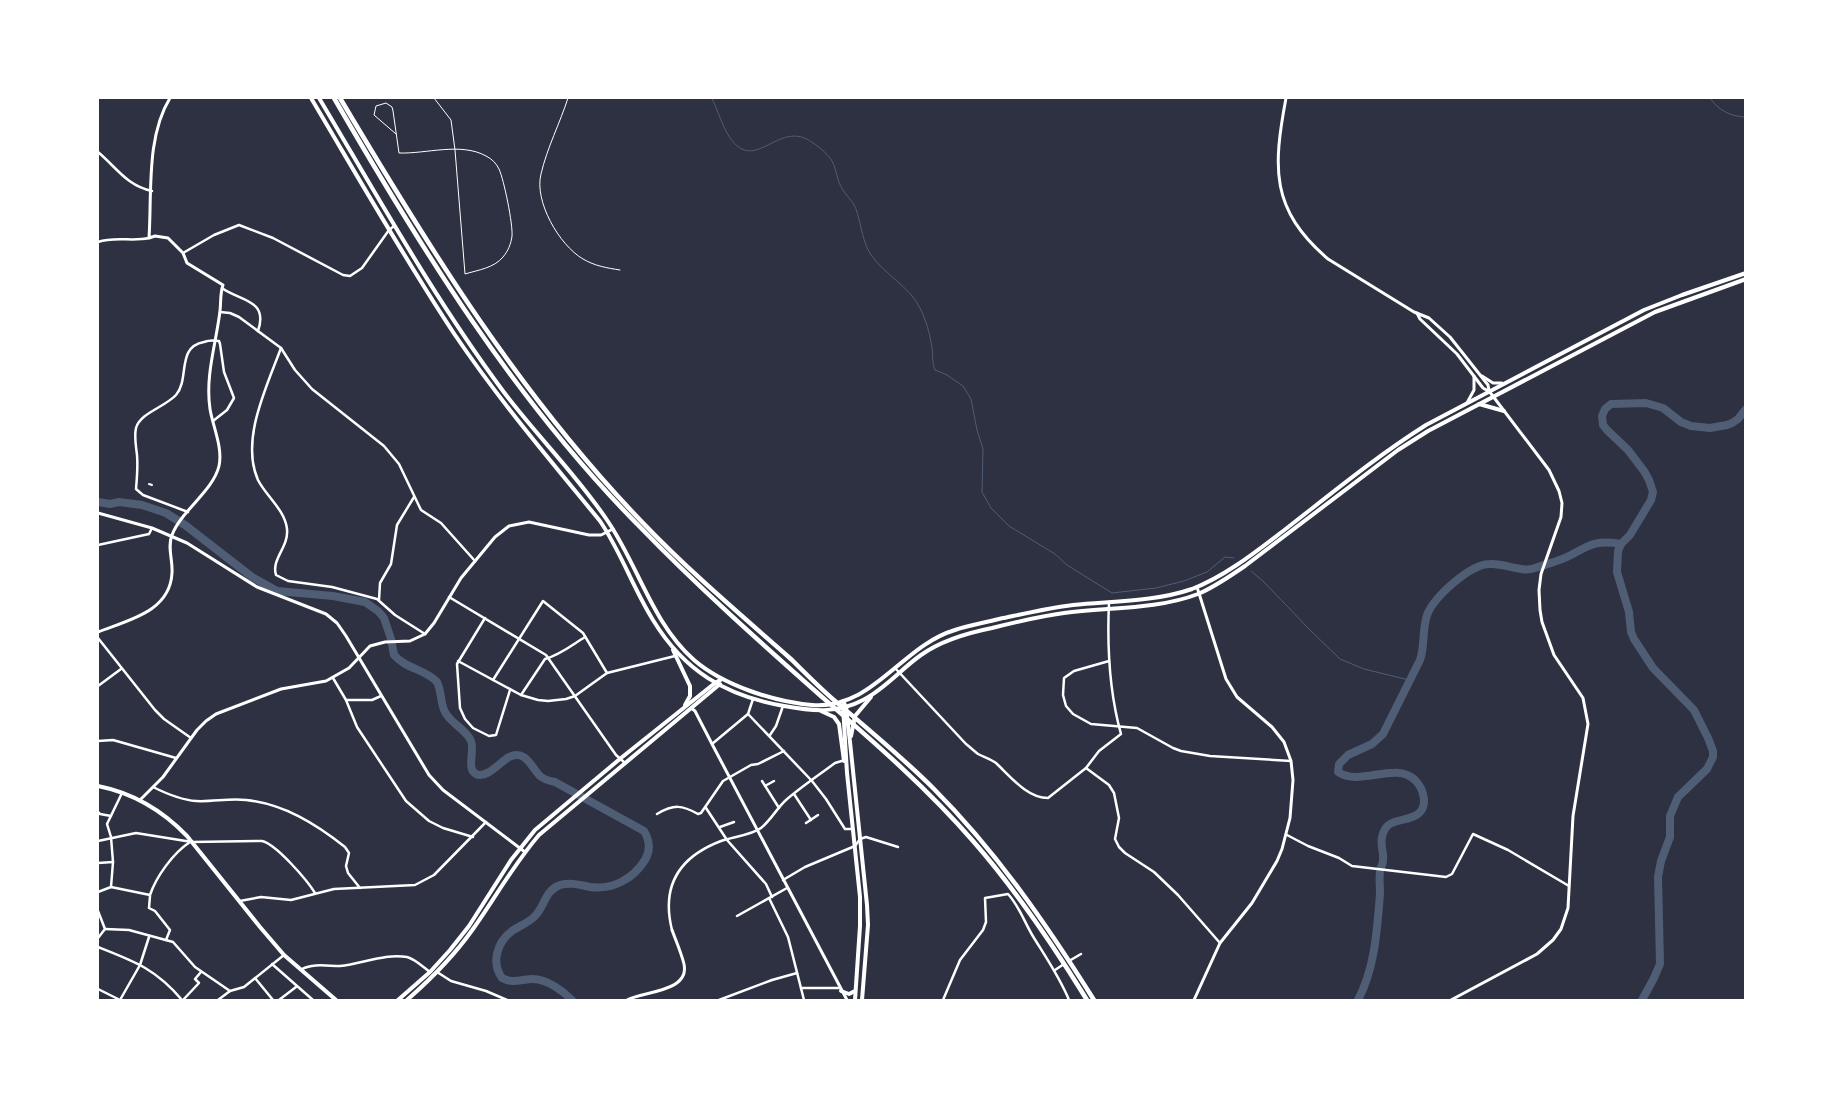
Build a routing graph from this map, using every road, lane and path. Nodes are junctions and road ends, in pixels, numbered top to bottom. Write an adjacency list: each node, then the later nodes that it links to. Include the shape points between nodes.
1 (170, 98): 12 (street, via 156,130)
2 (311, 98): 14 (main road)
3 (319, 98): 13 (main road)
4 (334, 98): 193 (highway, via 434,263 508,372 561,441 699,587 874,742 975,842 1046,937)
5 (340, 98): 194 (highway, via 484,327 566,437 686,566 932,786 980,838 1052,934)
6 (434, 98): 10 (lane, via 451,120)
7 (568, 98): 18 (lane, via 541,174 541,200 554,227 577,255 594,264)
8 (1286, 98): 23 (street, via 1278,170 1285,206 1293,220 1328,259)
9 (396, 134): 9 (lane, via 392,107 386,103 376,106 374,115); 10 (lane, via 399,154)
10 (455, 150): 10 (lane, via 475,152 494,161 502,178 512,234 508,250 498,262 465,274)
11 (98, 152): 12 (street, via 129,182)
12 (152, 192): 15 (street)
13 (395, 226): 14 (street); 31 (main road, via 427,280)
14 (389, 230): 17 (street, via 362,268 348,276 273,238 239,225); 32 (main road)
15 (149, 238): 16 (street, via 116,238); 17 (street, via 168,238)
16 (98, 242)
17 (183, 252): 21 (street, via 187,263 223,285)
18 (620, 270)
19 (1746, 273): 29 (main road, via 1644,310)
20 (1746, 279): 33 (main road, via 1655,312)
21 (222, 288): 22 (street); 24 (street, via 256,306 260,321)
22 (220, 312): 24 (street, via 239,317); 25 (street)
23 (1416, 312): 27 (street); 28 (street, via 1429,318 1450,337)
24 (258, 331): 26 (street)
25 (215, 340): 37 (street, via 208,390); 37 (street, via 220,344 224,372 234,398 223,415); 41 (street, via 199,342 192,347 183,365 178,392 140,419 136,428 136,489 143,495)
26 (281, 348): 40 (street, via 312,389 390,452); 52 (street, via 261,401 252,456 254,470 286,526 285,546 274,568 276,575 288,581 332,587)
27 (1474, 376): 30 (street); 34 (street, via 1474,390)
28 (1481, 376): 29 (street); 30 (street)
29 (1502, 383): 30 (main road)
30 (1489, 391): 33 (street); 34 (main road)
31 (505, 393): 32 (main road); 44 (main road)
32 (499, 396): 45 (main road)
33 (1492, 396): 35 (main road); 36 (street)
34 (1467, 403): 49 (main road, via 1401,441 1271,540)
35 (1477, 404): 36 (main road); 50 (main road, via 1398,450 1245,566)
36 (1504, 411): 141 (street, via 1549,470 1562,503 1561,517 1541,574 1539,597 1542,622 1554,655 1583,698 1588,724 1573,816)
37 (212, 421): 41 (street, via 219,452 218,467)
38 (149, 484): 39 (street)
39 (152, 485)
40 (414, 497): 48 (street, via 421,510 441,523); 52 (street, via 398,525 391,564 380,583)
41 (188, 512): 46 (street)
42 (98, 513): 43 (street)
43 (152, 528): 46 (street); 47 (street, via 149,534)
44 (613, 529): 45 (street); 72 (main road, via 674,639 696,661)
45 (607, 532): 48 (street, via 589,535 520,523 503,530); 61 (main road, via 652,619)
46 (172, 536): 56 (street, via 172,578 162,600 152,610); 63 (street, via 194,546 270,594 326,614 337,623)
47 (98, 544)
48 (475, 561): 51 (street)
49 (1197, 587): 50 (street); 53 (main road, via 1150,598)
50 (1199, 593): 54 (main road, via 1170,602); 101 (street, via 1226,679 1237,697 1278,734 1288,749)
51 (449, 597): 55 (street); 57 (street)
52 (379, 601): 57 (street)
53 (1109, 602): 54 (street); 67 (main road, via 1066,606 954,630 916,650)
54 (1109, 609): 66 (street); 70 (main road, via 1054,614 957,637 920,655)
55 (485, 618): 60 (street); 65 (street)
56 (98, 632)
57 (425, 634): 63 (street, via 410,641 370,646)
58 (585, 637): 60 (street, via 543,601); 64 (street); 69 (street)
59 (98, 638): 68 (street)
60 (520, 639): 64 (street); 73 (street)
61 (672, 648): 62 (main road); 74 (main road, via 691,667)
62 (675, 656): 69 (street); 86 (main road, via 690,686 690,696)
63 (358, 658): 71 (street); 80 (street)
64 (548, 658): 78 (street); 81 (street)
65 (458, 661): 73 (street); 77 (street, via 462,714 473,728 483,734 496,735)
66 (1109, 661): 91 (street); 91 (street, via 1068,674 1064,678 1063,695 1066,706 1080,719 1095,726)
67 (895, 668): 70 (street); 84 (main road, via 873,687)
68 (122, 669): 75 (street); 93 (street, via 164,719)
69 (607, 673): 81 (street)
70 (899, 673): 79 (main road); 103 (street, via 966,744 995,762 1038,797 1053,796)
71 (333, 678): 83 (street); 93 (street, via 281,689 216,714)
72 (722, 679): 74 (main road); 76 (main road); 84 (main road, via 758,693 802,703 822,705)
73 (493, 680): 77 (street)
74 (715, 683): 76 (main road); 86 (main road)
75 (98, 686)
76 (720, 686): 82 (main road); 87 (main road)
77 (510, 690): 78 (street)
78 (521, 695): 81 (street, via 548,701)
79 (872, 695): 88 (main road); 95 (main road, via 853,719)
80 (380, 696): 83 (street, via 372,700); 121 (street, via 429,775 443,790)
81 (575, 696): 99 (street)
82 (753, 699): 85 (main road); 90 (street)
83 (346, 700): 129 (street, via 357,727 406,801 429,821)
84 (843, 701): 88 (main road)
85 (783, 706): 89 (main road); 92 (street)
86 (684, 707): 99 (main road)
87 (691, 708): 96 (street); 102 (main road)
88 (844, 708): 89 (main road); 95 (main road); 100 (main road)
89 (821, 711): 100 (main road, via 832,715 838,724)
90 (748, 714): 92 (street); 96 (street)
91 (1118, 725): 101 (street, via 1136,728 1181,751); 103 (street, via 1120,736 1099,752)
92 (770, 735): 97 (street)
93 (192, 738): 98 (street)
94 (98, 741): 98 (street, via 113,740)
95 (850, 742): 130 (main road)
96 (712, 744): 104 (street)
97 (784, 751): 104 (street); 107 (street)
98 (176, 758): 110 (street)
99 (621, 758): 102 (street); 136 (main road, via 535,830)
100 (846, 760): 107 (street, via 835,763); 125 (main road)
101 (1291, 762): 127 (street, via 1292,801)
102 (625, 763): 137 (main road, via 578,801)
103 (1086, 768): 157 (street, via 1109,785 1114,793 1119,818 1115,839 1119,847 1154,872)
104 (729, 777): 114 (street); 126 (street)
105 (762, 781): 109 (street)
106 (774, 781): 109 (street)
107 (812, 781): 112 (street); 125 (street, via 846,829)
108 (98, 786): 111 (main road)
109 (765, 786): 115 (street)
110 (153, 788): 113 (street); 143 (street, via 198,801 232,799 262,803 299,816 345,847 349,854 348,873)
111 (122, 793): 113 (main road); 119 (street)
112 (794, 794): 115 (street); 120 (street)
113 (140, 800): 133 (main road, via 170,820)
114 (706, 808): 117 (street, via 698,814 677,806); 124 (street)
115 (779, 808): 126 (street)
116 (98, 812): 119 (street)
117 (658, 814)
118 (818, 815): 120 (street)
119 (111, 816): 128 (street, via 107,824)
120 (811, 820): 123 (street)
121 (486, 822): 129 (street); 136 (street)
122 (734, 822): 124 (street)
123 (806, 823)
124 (720, 827): 131 (street)
125 (853, 829): 134 (main road)
126 (757, 831): 131 (street); 140 (street)
127 (1287, 835): 141 (street, via 1352,866 1440,877 1452,874 1473,834 1508,850); 157 (street, via 1262,889)
128 (110, 837): 132 (street); 133 (street, via 136,833); 138 (street)
129 (473, 837): 143 (street, via 424,881 409,886)
130 (860, 839): 134 (street); 135 (street, via 866,837); 190 (main road, via 868,925)
131 (726, 840): 148 (street, via 766,884); 153 (street, via 694,856 678,872 668,896)
132 (98, 841)
133 (192, 842): 146 (street, via 267,842); 147 (street, via 180,850 159,874); 149 (main road)
134 (855, 846): 140 (street); 175 (main road, via 860,926)
135 (898, 847)
136 (520, 848): 137 (street); 166 (main road, via 469,926)
137 (525, 852): 167 (main road, via 455,953)
138 (113, 862): 139 (street); 142 (street)
139 (98, 863)
140 (783, 880): 144 (street)
141 (1569, 886): 196 (street, via 1566,915 1561,929 1548,945 1531,958)
142 (112, 887): 145 (street); 147 (street)
143 (360, 888): 146 (street)
144 (786, 888): 148 (street); 173 (street)
145 (98, 892)
146 (315, 893): 149 (street, via 290,900 261,897)
147 (150, 895): 156 (street, via 149,908 170,930)
148 (771, 898): 151 (street); 168 (street, via 788,937)
149 (240, 901): 160 (main road)
150 (98, 912): 152 (street)
151 (736, 916)
152 (104, 929): 154 (street, via 129,930); 155 (street)
153 (672, 930): 185 (street, via 684,966 680,980 676,985)
154 (149, 937): 156 (street); 162 (street)
155 (98, 938)
156 (166, 940): 165 (street, via 173,942)
157 (1220, 943): 195 (street)
158 (98, 947): 162 (street)
159 (1081, 954): 164 (street)
160 (284, 955): 161 (street); 163 (main road)
161 (272, 964): 169 (street); 170 (street)
162 (140, 965): 172 (street, via 120,1000); 176 (street, via 166,983)
163 (300, 970): 166 (street, via 404,957); 181 (main road)
164 (1055, 970): 191 (street, via 1008,894 985,898 983,930 960,960); 192 (street)
165 (201, 972): 174 (street); 176 (street, via 195,979 199,984)
166 (430, 972): 182 (main road)
167 (437, 972): 183 (main road); 184 (street, via 451,981)
168 (797, 973): 171 (street); 186 (street)
169 (255, 978): 174 (street, via 244,987); 178 (street)
170 (296, 986): 179 (street); 180 (street)
171 (801, 988): 173 (street); 187 (street)
172 (98, 989)
173 (840, 990): 175 (main road, via 849,994); 188 (street)
174 (230, 991): 177 (street)
175 (855, 991): 189 (main road)
176 (182, 1000)
177 (218, 1000)
178 (273, 1000)
179 (279, 1000)
180 (313, 1000)
181 (336, 1000)
182 (398, 1000)
183 (407, 1000)
184 (505, 1000)
185 (627, 1000)
186 (719, 1000)
187 (804, 1000)
188 (847, 1000)
189 (855, 1000)
190 (862, 1000)
191 (943, 1000)
192 (1069, 1000)
193 (1087, 1000)
194 (1094, 1000)
195 (1194, 1000)
196 (1452, 1000)

